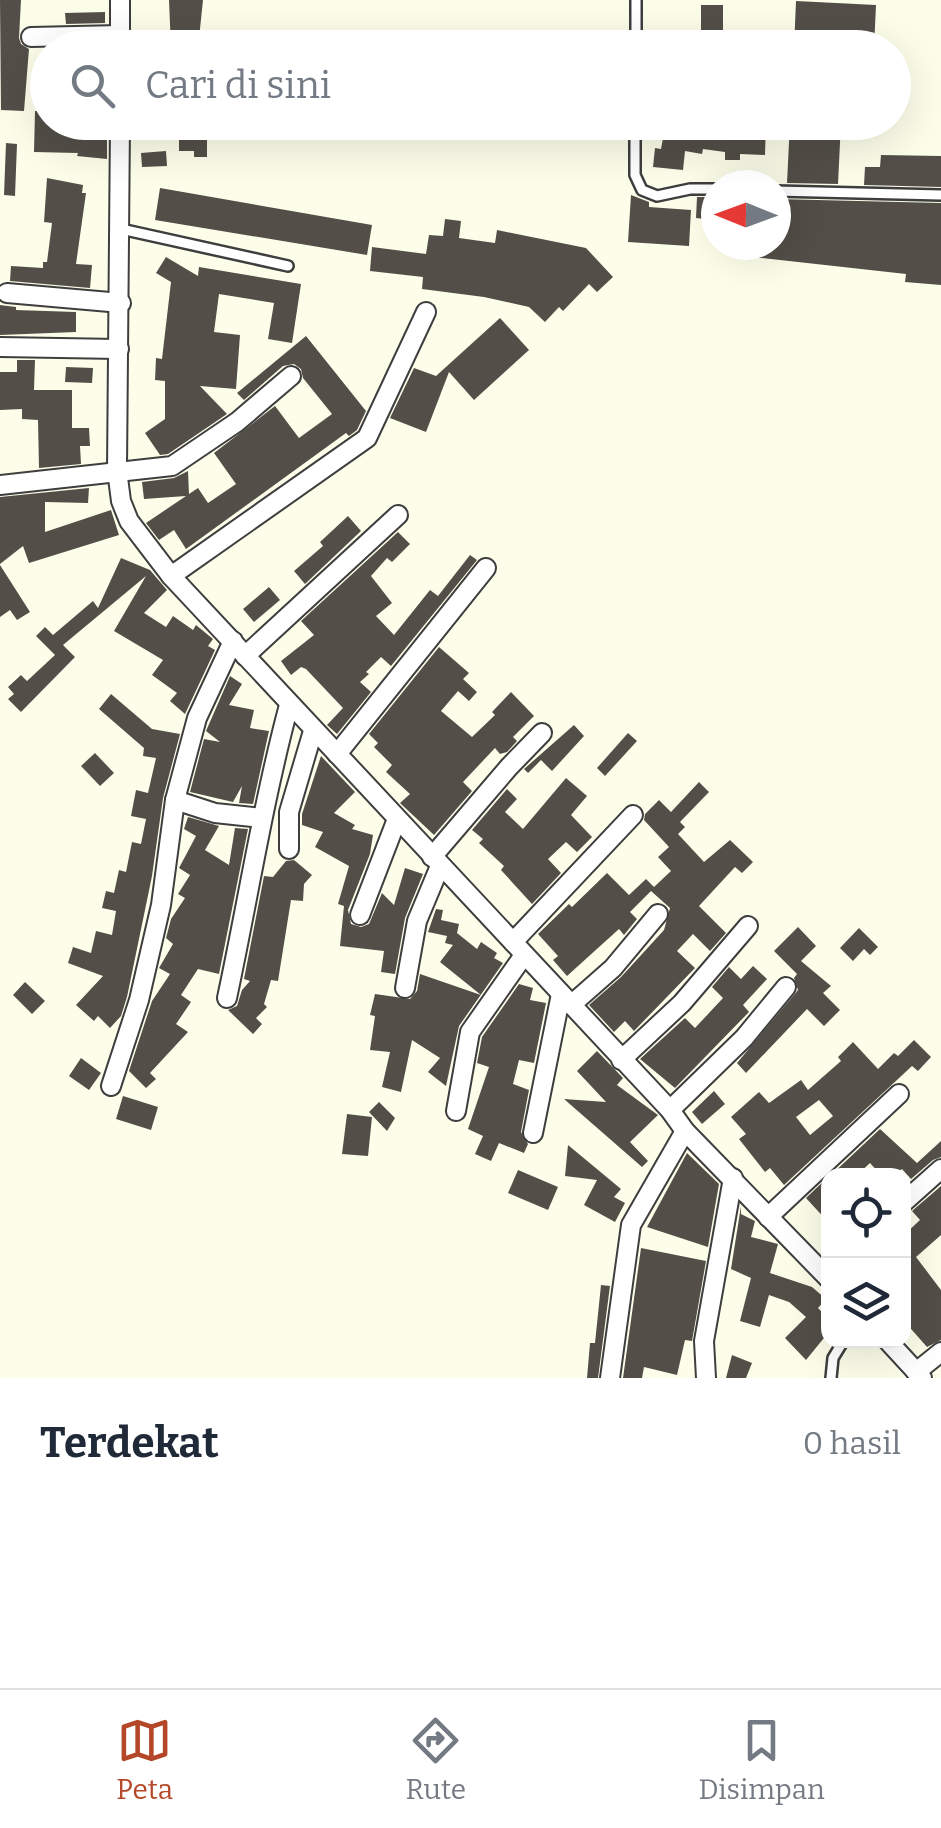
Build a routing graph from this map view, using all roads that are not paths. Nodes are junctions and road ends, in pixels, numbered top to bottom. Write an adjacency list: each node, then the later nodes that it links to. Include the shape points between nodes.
1 (120, 0): 3 (street)
2 (636, 0): 4 (lane)
3 (120, 30)
4 (636, 30)
5 (120, 140): 10 (street)
6 (635, 140): 7 (lane, via 634,175 642,190 662,196)
7 (701, 189)
8 (791, 191): 9 (lane)
9 (941, 194)
10 (121, 229): 11 (lane); 13 (street)
11 (288, 266)
12 (7, 293): 13 (street)
13 (121, 303): 16 (street)
14 (426, 312): 22 (street, via 367,438)
15 (0, 347): 16 (street)
16 (119, 348): 18 (street)
17 (291, 376): 18 (street, via 178,464)
18 (117, 470): 19 (street); 22 (street, via 129,521)
19 (0, 485)
20 (398, 515): 23 (street)
21 (486, 568): 27 (street)
22 (171, 576): 23 (street)
23 (239, 649): 24 (street); 28 (street, via 198,718)
24 (289, 705): 25 (street); 30 (street)
25 (313, 731): 27 (street); 32 (street, via 289,812)
26 (542, 733): 33 (street)
27 (337, 754): 31 (street)
28 (176, 800): 30 (street); 43 (street, via 140,1000)
29 (633, 816): 37 (street)
30 (262, 818): 40 (street)
31 (398, 818): 33 (street); 35 (street)
32 (290, 849)
33 (436, 861): 37 (street); 39 (street)
34 (658, 914): 41 (street, via 613,968)
35 (360, 915)
36 (748, 926): 42 (street, via 682,1003)
37 (518, 949): 41 (street); 46 (street, via 470,1032)
38 (786, 987): 45 (street)
39 (406, 988)
40 (226, 998)
41 (566, 999): 42 (street); 48 (street)
42 (621, 1060): 45 (street)
43 (111, 1086)
44 (899, 1094): 52 (street)
45 (670, 1110): 47 (street)
46 (456, 1112)
47 (686, 1131): 50 (street); 58 (street, via 631,1225)
48 (533, 1133)
49 (941, 1169): 51 (street)
50 (734, 1178): 52 (street); 59 (street, via 704,1341)
51 (911, 1196)
52 (768, 1217): 53 (street)
53 (821, 1267)
54 (840, 1348): 60 (lane)
55 (894, 1348): 57 (street)
56 (941, 1352): 57 (street)
57 (919, 1375)
58 (610, 1378)
59 (706, 1378)
60 (831, 1378)

